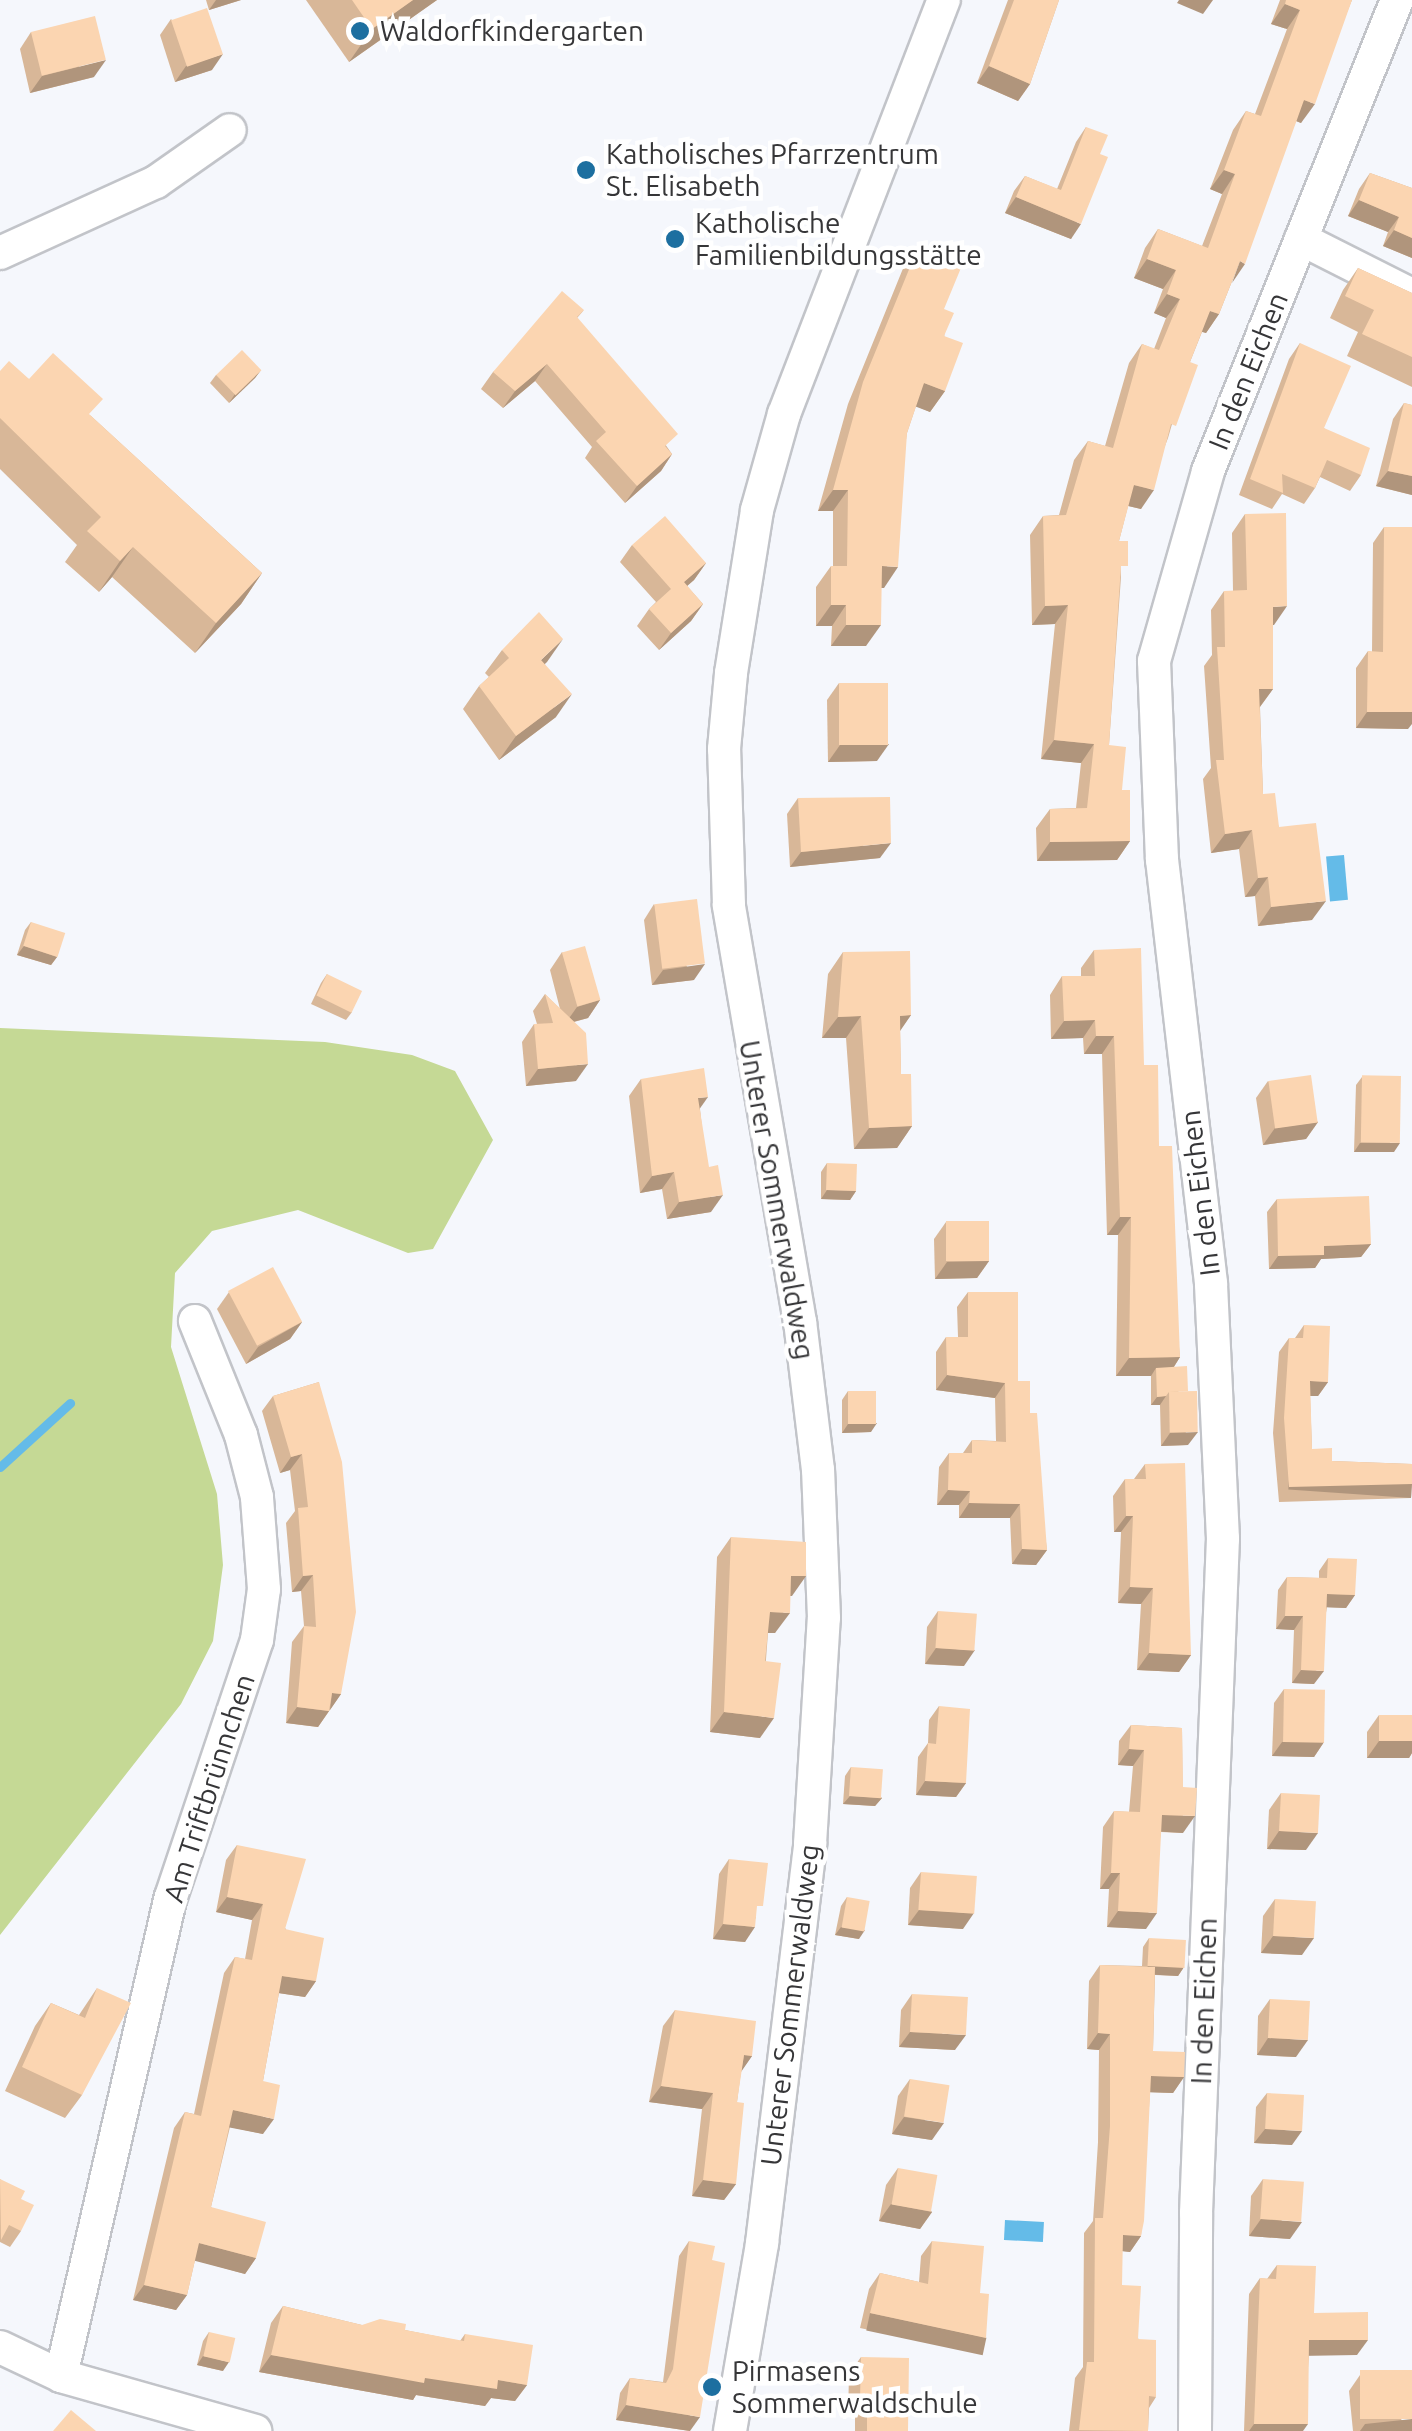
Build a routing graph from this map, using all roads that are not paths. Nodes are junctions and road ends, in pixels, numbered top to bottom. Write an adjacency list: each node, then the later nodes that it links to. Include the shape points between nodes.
1 (944, 0): 11 (street, Unterer Sommerwaldweg, via 784,414 758,510 729,692 729,904 803,1340 818,1470 824,1618 810,1844 762,2243)
2 (1397, 0): 4 (street, In den Eichen)
3 (230, 130): 5 (street, via 185,166)
4 (1301, 240): 6 (street); 12 (street, In den Eichen, via 1203,487 1154,661 1162,860 1211,1283 1223,1539 1196,2213)
5 (0, 253)
6 (1412, 295)
7 (194, 1321): 9 (street, Am Triftbrünnchen, via 253,1482 264,1589 256,1640 171,1897)
8 (0, 2346): 9 (street)
9 (61, 2376): 10 (street)
10 (255, 2431)
11 (730, 2431)
12 (1196, 2431)

